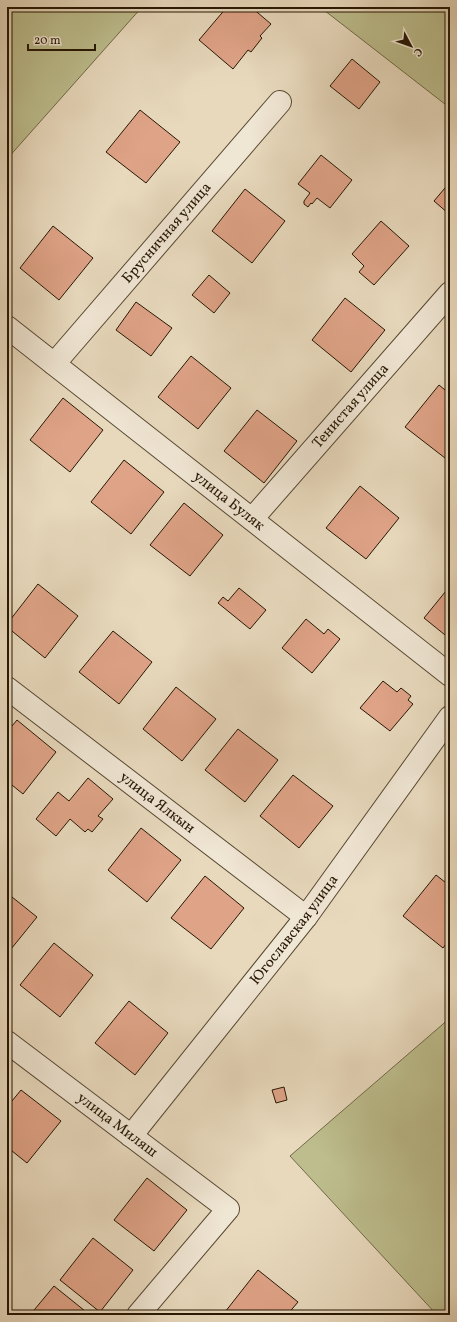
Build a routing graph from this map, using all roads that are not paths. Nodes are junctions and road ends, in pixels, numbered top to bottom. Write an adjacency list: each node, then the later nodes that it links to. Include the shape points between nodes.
1 (280, 102): 4 (street, Брусничная улица)
2 (450, 293): 5 (street, Тенистая улица)
3 (7, 327): 4 (street, улица Буляк)
4 (54, 364): 5 (street, улица Буляк)
5 (252, 519): 6 (street, улица Буляк)
6 (450, 675)
7 (7, 688): 9 (street, улица Ялкын)
8 (450, 717): 9 (street, Югославская улица)
9 (306, 917): 11 (street, Югославская улица)
10 (7, 1042): 11 (street, улица Миляш)
11 (132, 1136): 12 (street, улица Миляш, via 228,1209)
12 (138, 1315)

